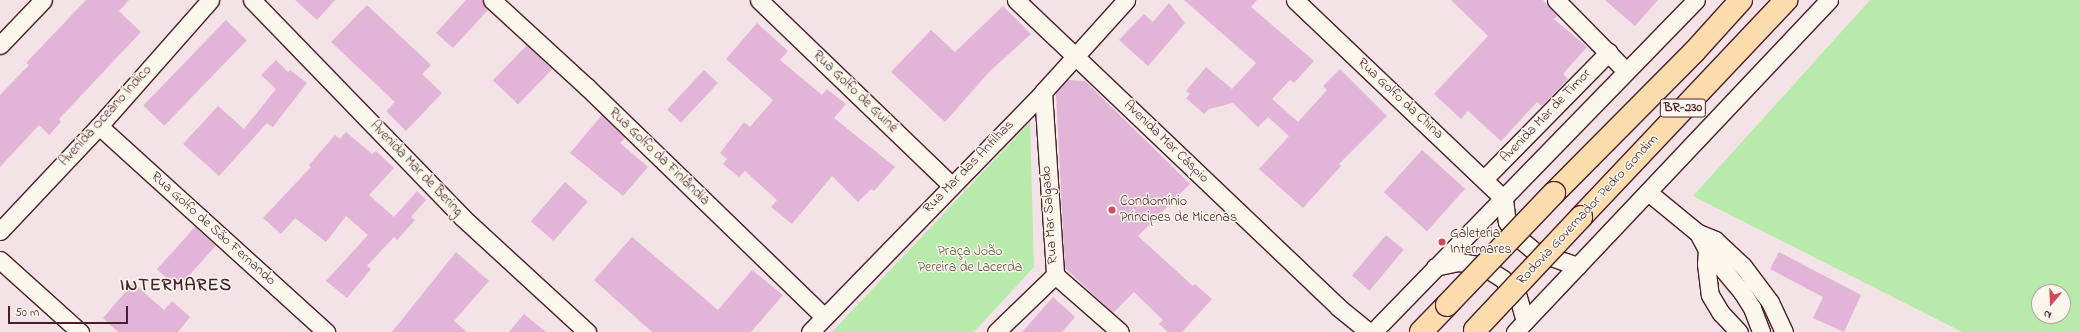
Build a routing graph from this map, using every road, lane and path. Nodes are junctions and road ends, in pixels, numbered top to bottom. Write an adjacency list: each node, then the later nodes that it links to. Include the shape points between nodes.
1 (42, 0): 14 (street)
2 (210, 0): 19 (street, Avenida Oceano Índico)
3 (252, 0): 35 (street, Avenida Mar de Bering, via 462,217)
4 (492, 0): 30 (street, Rua Golfo da Finlândia, via 592,92)
5 (759, 0): 21 (street, Rua Golfo de Guiné)
6 (1016, 0): 16 (street, Avenida Mar Cáspio)
7 (1126, 0): 16 (street, Rua Mar das Antilhas)
8 (1295, 0): 20 (street, Rua Golfo da China)
9 (1556, 0): 15 (street)
10 (1696, 0): 17 (street)
11 (1741, 0): 41 (highway, BR-230, bridge, via 1694,52)
12 (1786, 0): 32 (highway, Rodovia Governador Pedro Gondim / BR-230, bridge)
13 (1829, 0): 22 (street)
14 (0, 45)
15 (1608, 52): 17 (street); 20 (street, Avenida Mar de Timor)
16 (1076, 57): 18 (street, Rua Mar das Antilhas); 39 (street, Avenida Mar Cáspio, via 1338,307)
17 (1626, 71): 23 (street)
18 (1043, 92): 21 (street, Rua Mar das Antilhas); 29 (street, Rua Mar Salgado)
19 (99, 126): 24 (street, Avenida Oceano Índico); 34 (street, Rua Golfo de São Fernando)
20 (1484, 179): 23 (street, Rua Golfo da China)
21 (951, 185): 30 (street, Rua Mar das Antilhas)
22 (1648, 192): 25 (street); 27 (street)
23 (1504, 199): 27 (street, via 1507,222 1521,240 1534,251); 28 (street)
24 (0, 231)
25 (1711, 245): 42 (street, via 1706,264 1710,295 1721,313); 43 (street, via 1752,308); 44 (street, via 1743,266 1770,302)
26 (0, 260): 33 (street)
27 (1577, 266): 31 (street)
28 (1435, 267): 31 (street, via 1459,262 1488,269 1503,278 1518,297); 40 (street)
29 (1054, 275): 37 (street); 38 (street, Rua Mar Salgado)
30 (824, 317): 36 (street, Rua Mar das Antilhas)
31 (1520, 326)
32 (1474, 331)
33 (80, 332)
34 (326, 332)
35 (587, 332)
36 (810, 332)
37 (996, 332)
38 (1120, 332)
39 (1369, 332)
40 (1373, 332)
41 (1421, 332)
42 (1739, 332)
43 (1762, 332)
44 (1784, 332)

